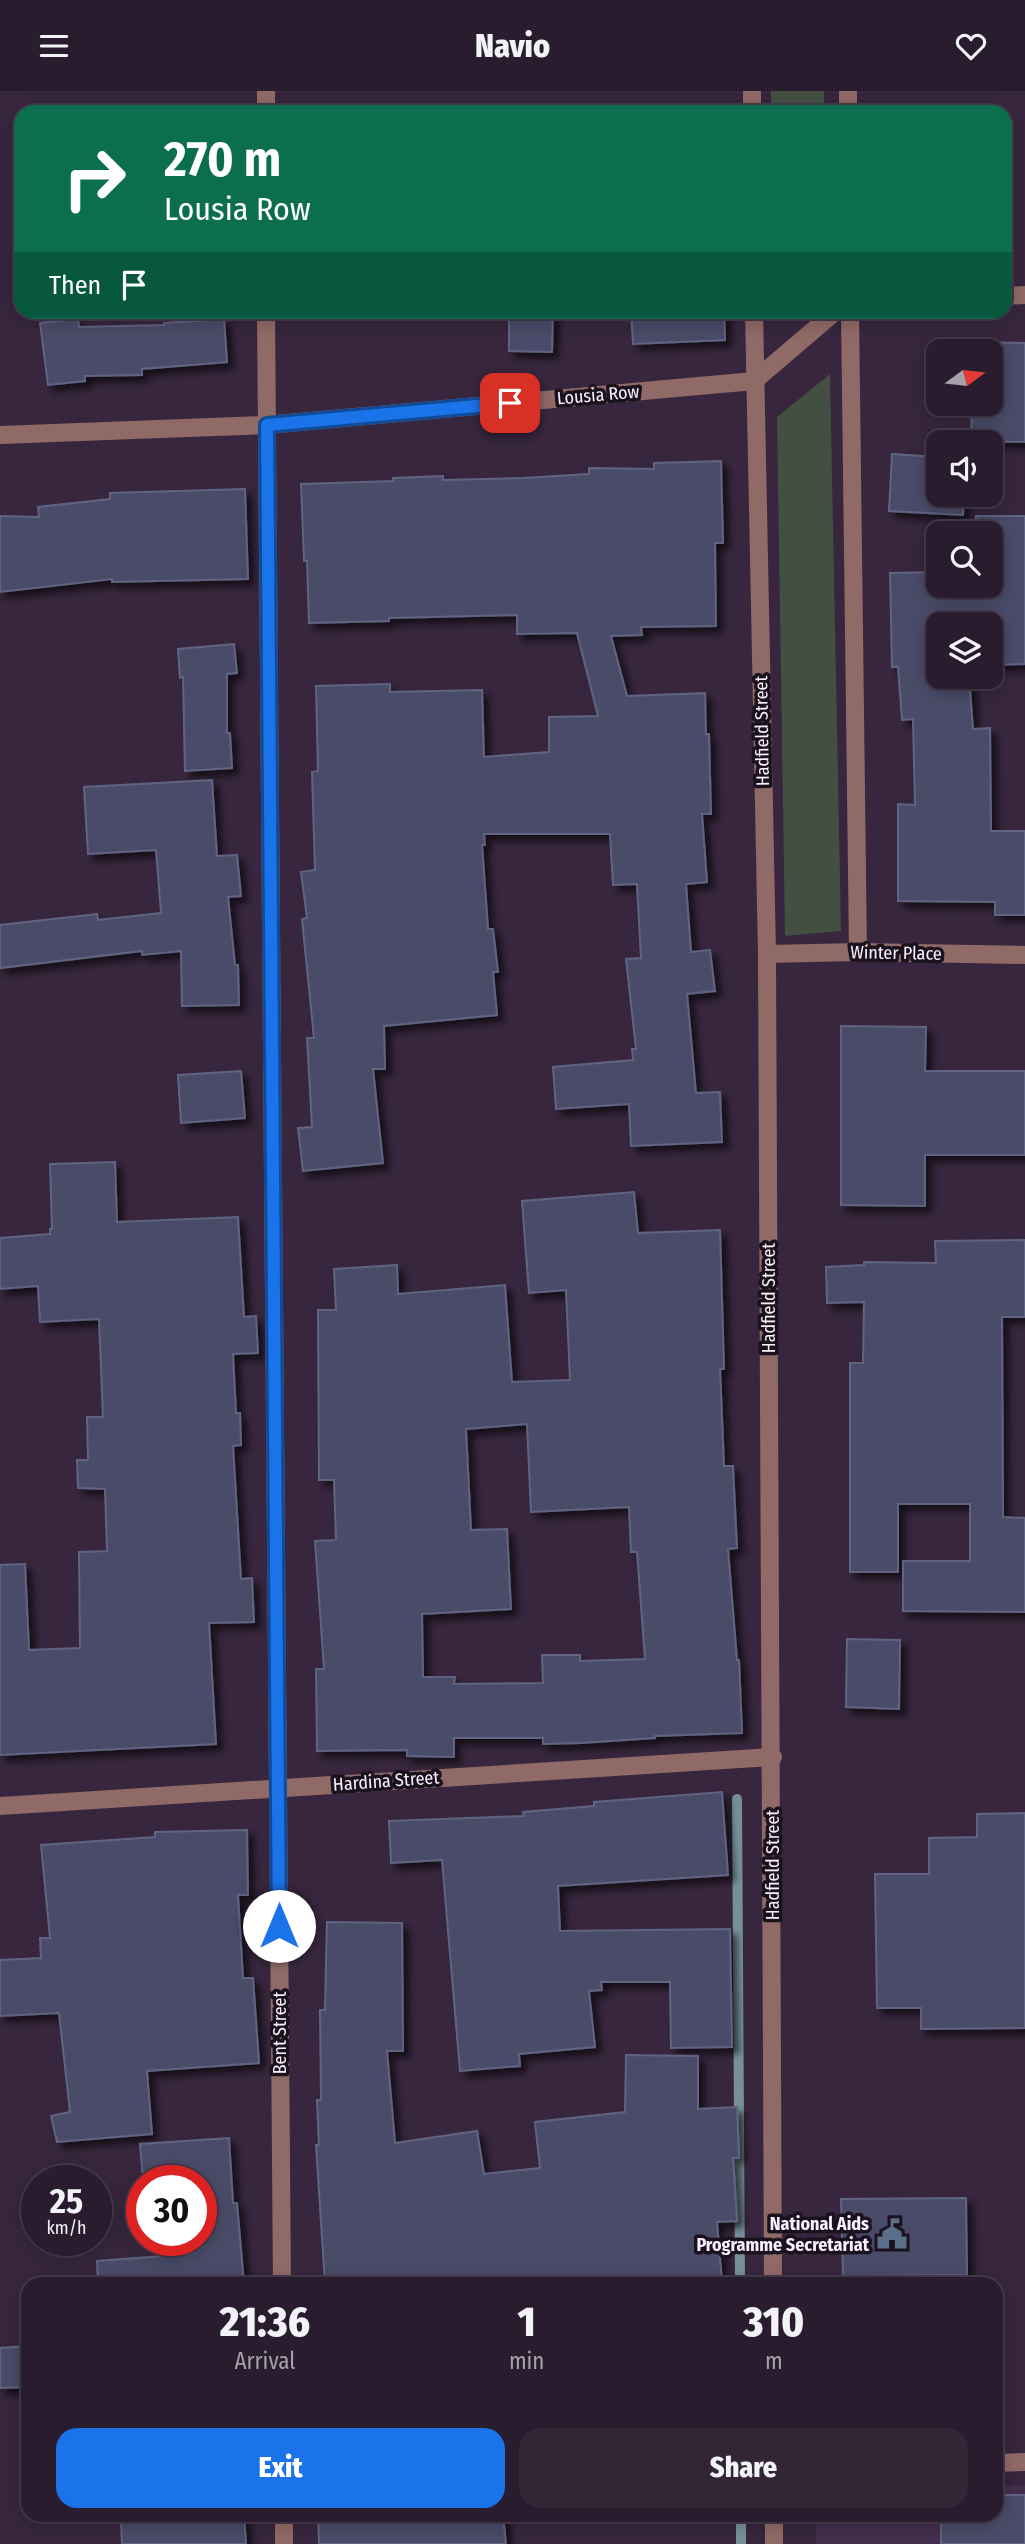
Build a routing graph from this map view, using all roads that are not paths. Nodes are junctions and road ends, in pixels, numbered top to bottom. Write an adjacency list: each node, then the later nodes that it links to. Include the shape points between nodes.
1 (266, 319): 6 (street, Bent Street)
2 (754, 319): 5 (street, Hadfield Street)
3 (827, 319): 5 (street)
4 (850, 319): 8 (street)
5 (754, 381): 6 (street, Lousia Row); 9 (street, Hadfield Street)
6 (267, 425): 7 (street, Lousia Row); 12 (street, Bent Street)
7 (0, 435)
8 (858, 952): 9 (street, Winter Place); 10 (street, Winter Place)
9 (767, 954): 11 (street, Hadfield Street)
10 (1025, 955)
11 (772, 1756): 12 (street, Hardina Street); 15 (street, Hadfield Street)
12 (278, 1788): 13 (street, Hardina Street); 14 (street, Bent Street)
13 (0, 1806)
14 (282, 2277)
15 (773, 2277)
16 (1025, 2462): 17 (street)
17 (1003, 2463)
18 (284, 2522): 20 (street)
19 (774, 2522): 21 (street)
20 (284, 2544)
21 (774, 2544)

